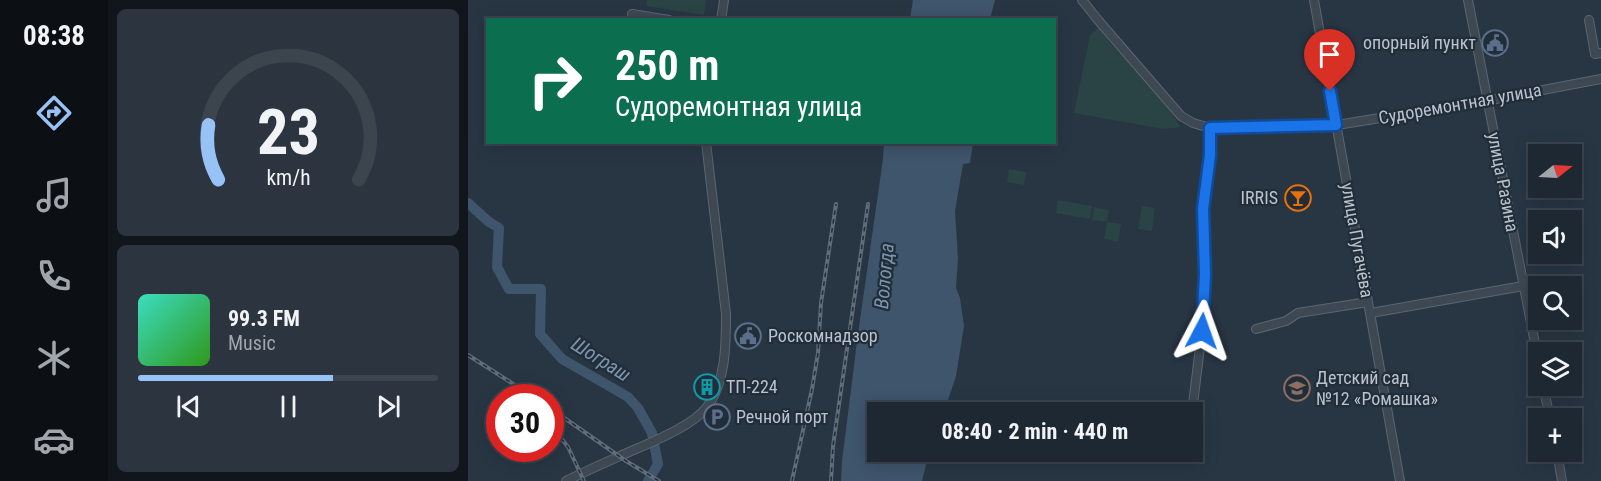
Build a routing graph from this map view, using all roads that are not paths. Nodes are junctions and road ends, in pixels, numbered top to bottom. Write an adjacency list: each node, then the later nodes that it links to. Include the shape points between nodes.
1 (724, 0): 7 (street)
2 (1082, 0): 13 (street, via 1181,116)
3 (1314, 0): 12 (street, улица Пугачёва)
4 (1468, 0): 11 (street, улица Разина)
5 (632, 14): 6 (street)
6 (657, 18)
7 (721, 18)
8 (1589, 20): 9 (street, via 1595,54)
9 (1601, 53)
10 (1601, 79): 11 (street, Судоремонтная улица)
11 (1487, 100): 12 (street, Судоремонтная улица); 15 (street, улица Разина)
12 (1336, 125): 13 (street, Судоремонтная улица); 16 (street, улица Пугачёва)
13 (1210, 128): 20 (street, via 1203,209 1202,331)
14 (706, 144): 22 (street, via 726,305 726,339 713,396 692,420)
15 (1524, 286): 17 (street); 19 (street, улица Разина)
16 (1368, 302): 17 (street, улица Пугачёва); 18 (street, via 1298,313 1286,321)
17 (1371, 313): 23 (street, улица Пугачёва)
18 (1256, 329)
19 (1535, 342)
20 (1193, 402)
21 (1559, 462): 24 (street)
22 (566, 481)
23 (1401, 481)
24 (1562, 481)

